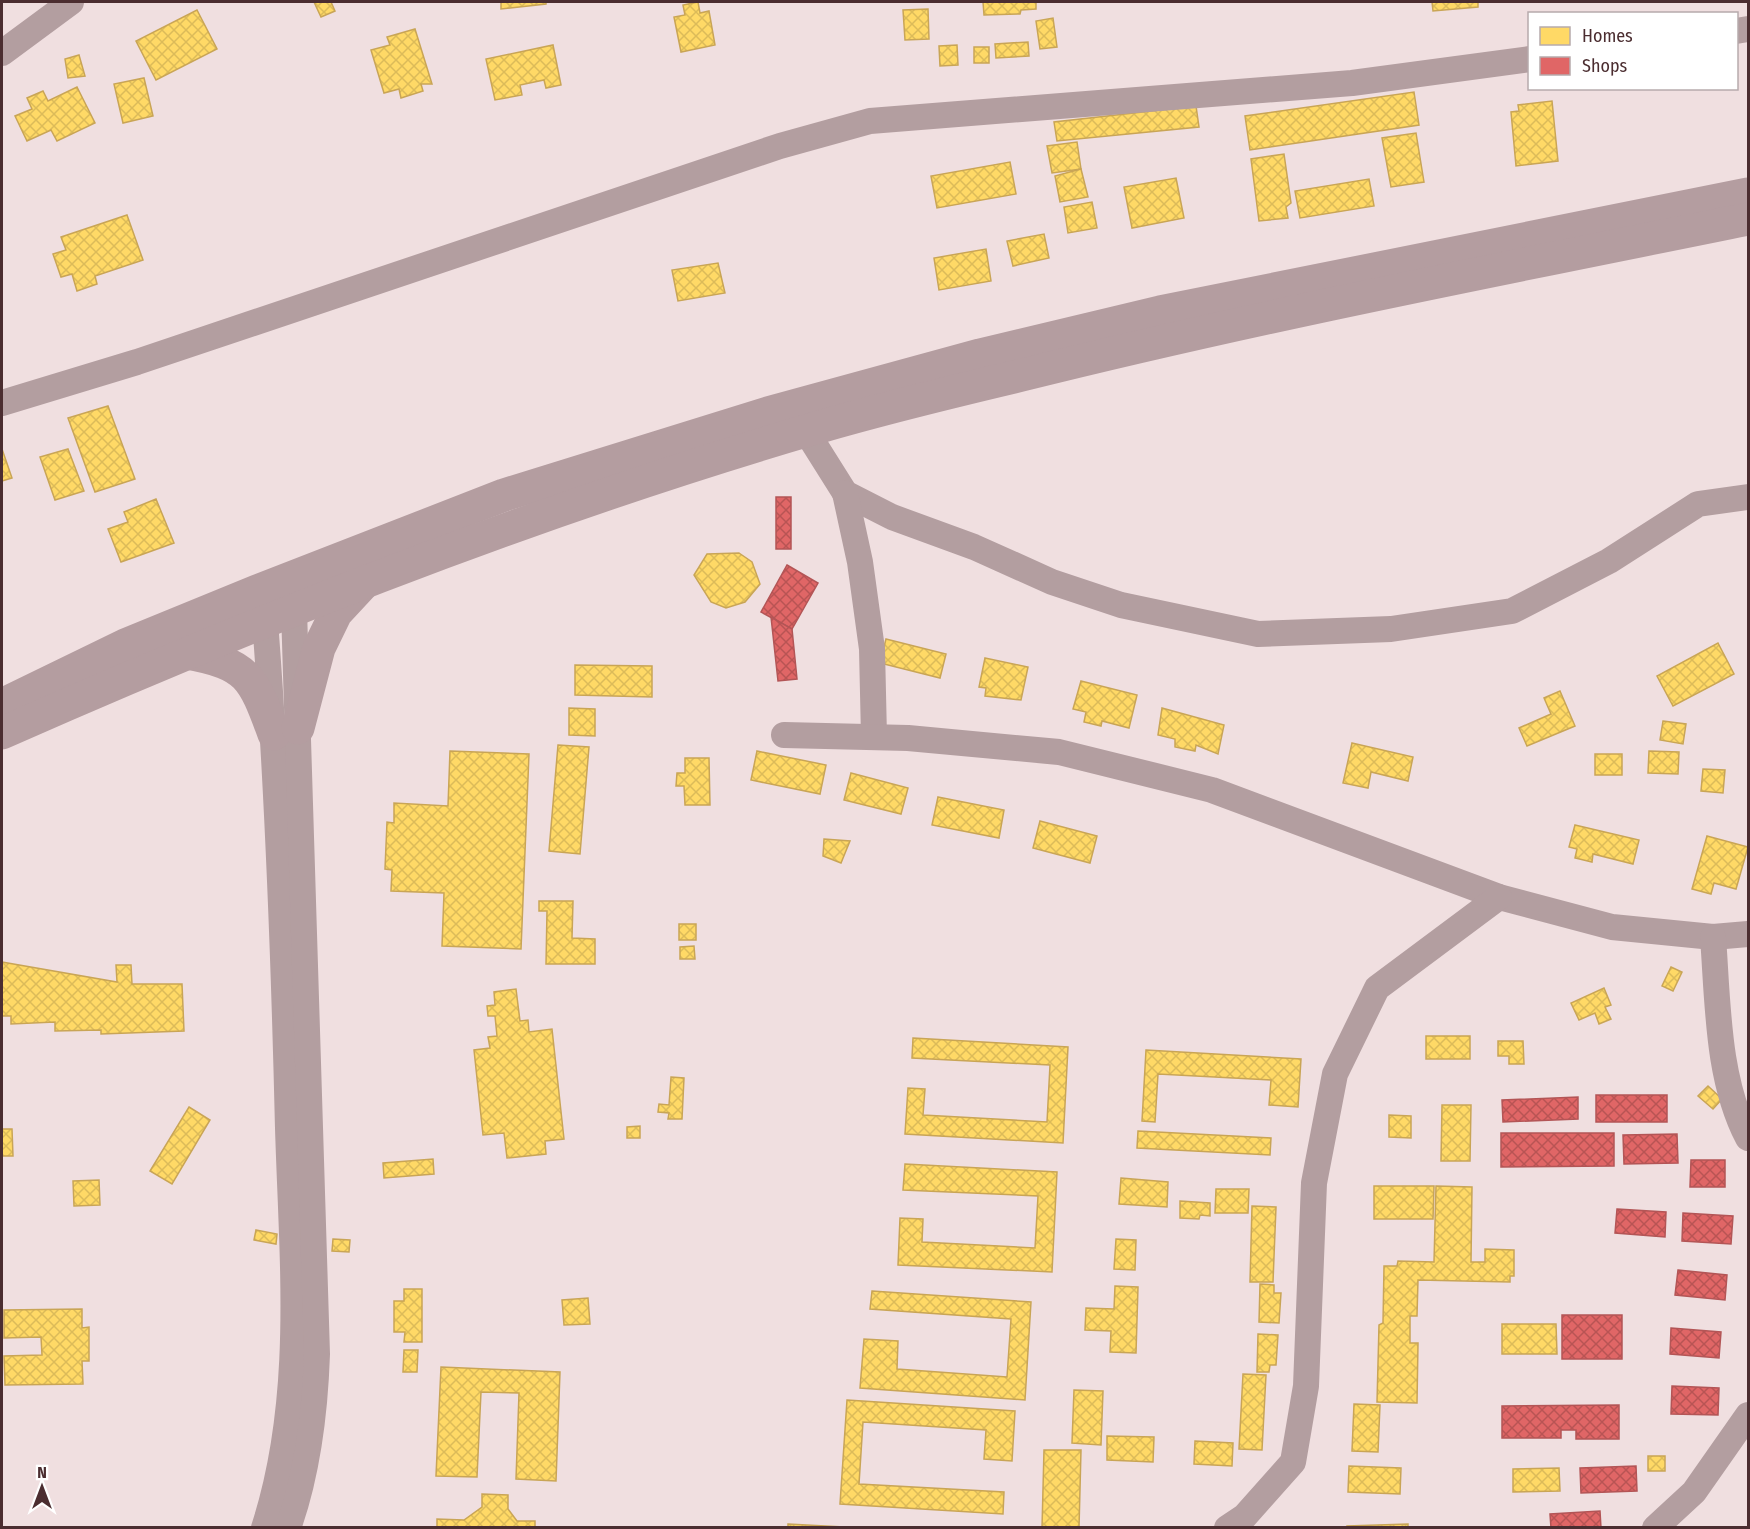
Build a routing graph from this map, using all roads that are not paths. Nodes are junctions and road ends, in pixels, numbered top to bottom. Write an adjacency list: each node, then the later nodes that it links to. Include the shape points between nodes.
1 (71, 2): 2 (street)
2 (2, 53)
3 (1528, 59): 6 (street, via 1352,83 870,121 780,146 137,362)
4 (1749, 194): 11 (main road, via 1160,312 980,355 768,413 504,495)
5 (1749, 219): 7 (main road, via 1237,323)
6 (2, 403)
7 (806, 431): 8 (street); 10 (main road, via 559,512)
8 (845, 493): 9 (street, via 892,517 1121,606 1258,634 1391,629 1512,611 1609,561 1698,504); 17 (street, via 860,562 872,649)
9 (1749, 497)
10 (363, 583): 11 (main road); 14 (main road, via 336,613)
11 (276, 600): 12 (main road); 13 (main road, via 125,645); 14 (street)
12 (187, 653): 14 (main road, via 221,659 245,673); 15 (main road)
13 (8, 698)
14 (286, 731): 23 (street, via 283,923 294,1357 284,1447); 24 (street, via 318,1354 309,1449)
15 (2, 733)
16 (784, 735): 17 (street)
17 (874, 737): 18 (street, via 1059,752 1201,788)
18 (1499, 897): 20 (street, via 1612,927); 25 (street, via 1377,988 1335,1074 1314,1182 1306,1386 1293,1462 1245,1516)
19 (1749, 934): 20 (street)
20 (1713, 937): 21 (street, via 1721,1040 1737,1117)
21 (1749, 1138)
22 (1749, 1415): 26 (street, via 1694,1492)
23 (264, 1527)
24 (288, 1527)
25 (1227, 1527)
26 (1655, 1527)

